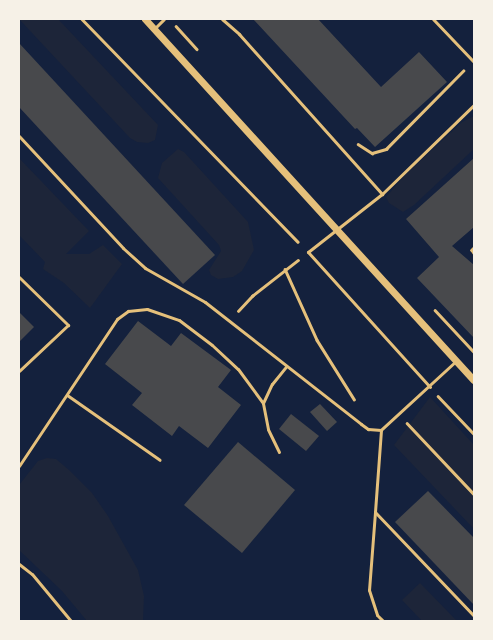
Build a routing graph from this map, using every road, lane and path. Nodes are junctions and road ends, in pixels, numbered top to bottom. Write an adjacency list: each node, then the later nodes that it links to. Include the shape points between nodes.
1 (82, 19): 14 (path)
2 (144, 19): 6 (street)
3 (164, 19): 6 (lane)
4 (222, 19): 10 (lane)
5 (433, 19): 7 (lane)
6 (154, 29): 12 (street)
7 (473, 62): 10 (path, via 386,149 372,153 340,136)
8 (474, 105): 11 (lane)
9 (19, 136): 18 (lane, via 123,248 145,268 205,302)
10 (332, 139): 11 (lane)
11 (382, 194): 12 (lane)
12 (338, 229): 14 (lane); 19 (street)
13 (474, 248): 15 (path)
14 (308, 252): 16 (path); 23 (lane)
15 (474, 253)
16 (285, 269): 18 (path, via 252,296); 27 (path, via 317,340 361,411)
17 (19, 277): 21 (lane, via 68,325)
18 (229, 322): 20 (lane)
19 (457, 360): 22 (street); 23 (lane)
20 (286, 367): 25 (lane, via 272,384); 27 (lane)
21 (19, 371)
22 (474, 380)
23 (430, 387): 26 (lane); 29 (path)
24 (67, 395): 25 (lane, via 117,319 128,310 148,308 179,320 212,345 238,369); 31 (lane); 32 (lane)
25 (263, 403): 30 (lane, via 268,429)
26 (398, 414): 28 (lane); 33 (path)
27 (361, 424): 28 (lane, via 368,429)
28 (381, 430): 34 (lane)
29 (474, 434)
30 (279, 452)
31 (160, 460)
32 (19, 466)
33 (474, 494)
34 (375, 512): 36 (lane); 38 (lane, via 369,590 374,608)
35 (19, 564): 37 (lane, via 32,574)
36 (474, 616)
37 (71, 621)
38 (383, 621)

